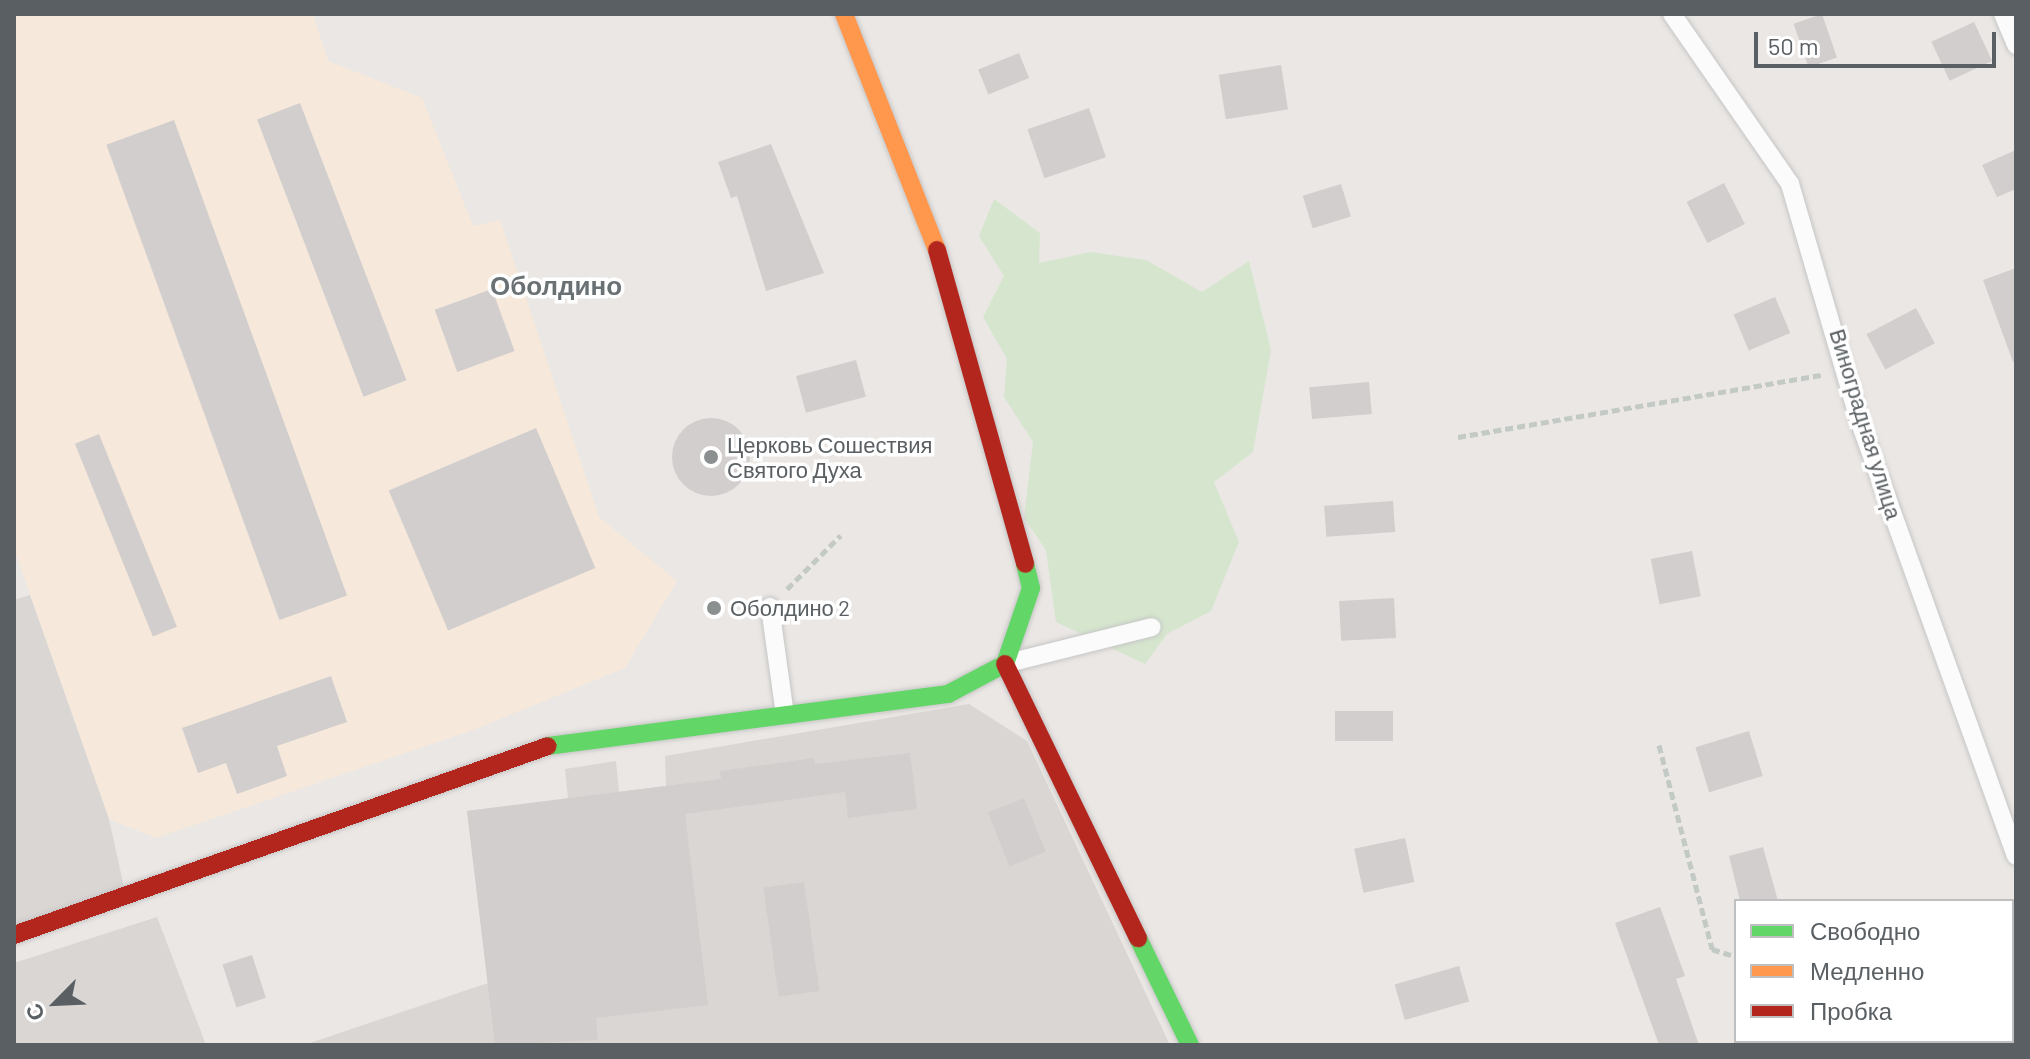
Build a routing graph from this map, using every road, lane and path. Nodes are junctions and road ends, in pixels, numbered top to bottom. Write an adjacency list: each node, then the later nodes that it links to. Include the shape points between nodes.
1 (844, 14): 10 (street, via 948,278 1031,588)
2 (1672, 14): 5 (lane, Виноградная улица, via 1790,184)
3 (2003, 14): 4 (lane)
4 (2016, 45)
5 (1849, 370): 6 (path); 13 (lane, Виноградная улица, via 1860,423)
6 (1458, 437)
7 (841, 535): 8 (path)
8 (770, 607): 11 (lane)
9 (1152, 627): 10 (lane)
10 (1005, 664): 11 (street, via 948,694); 16 (street)
11 (786, 716): 14 (street, via 555,743)
12 (1659, 745): 15 (path, via 1712,949)
13 (2016, 856)
14 (14, 935)
15 (1734, 956)
16 (1190, 1045)

